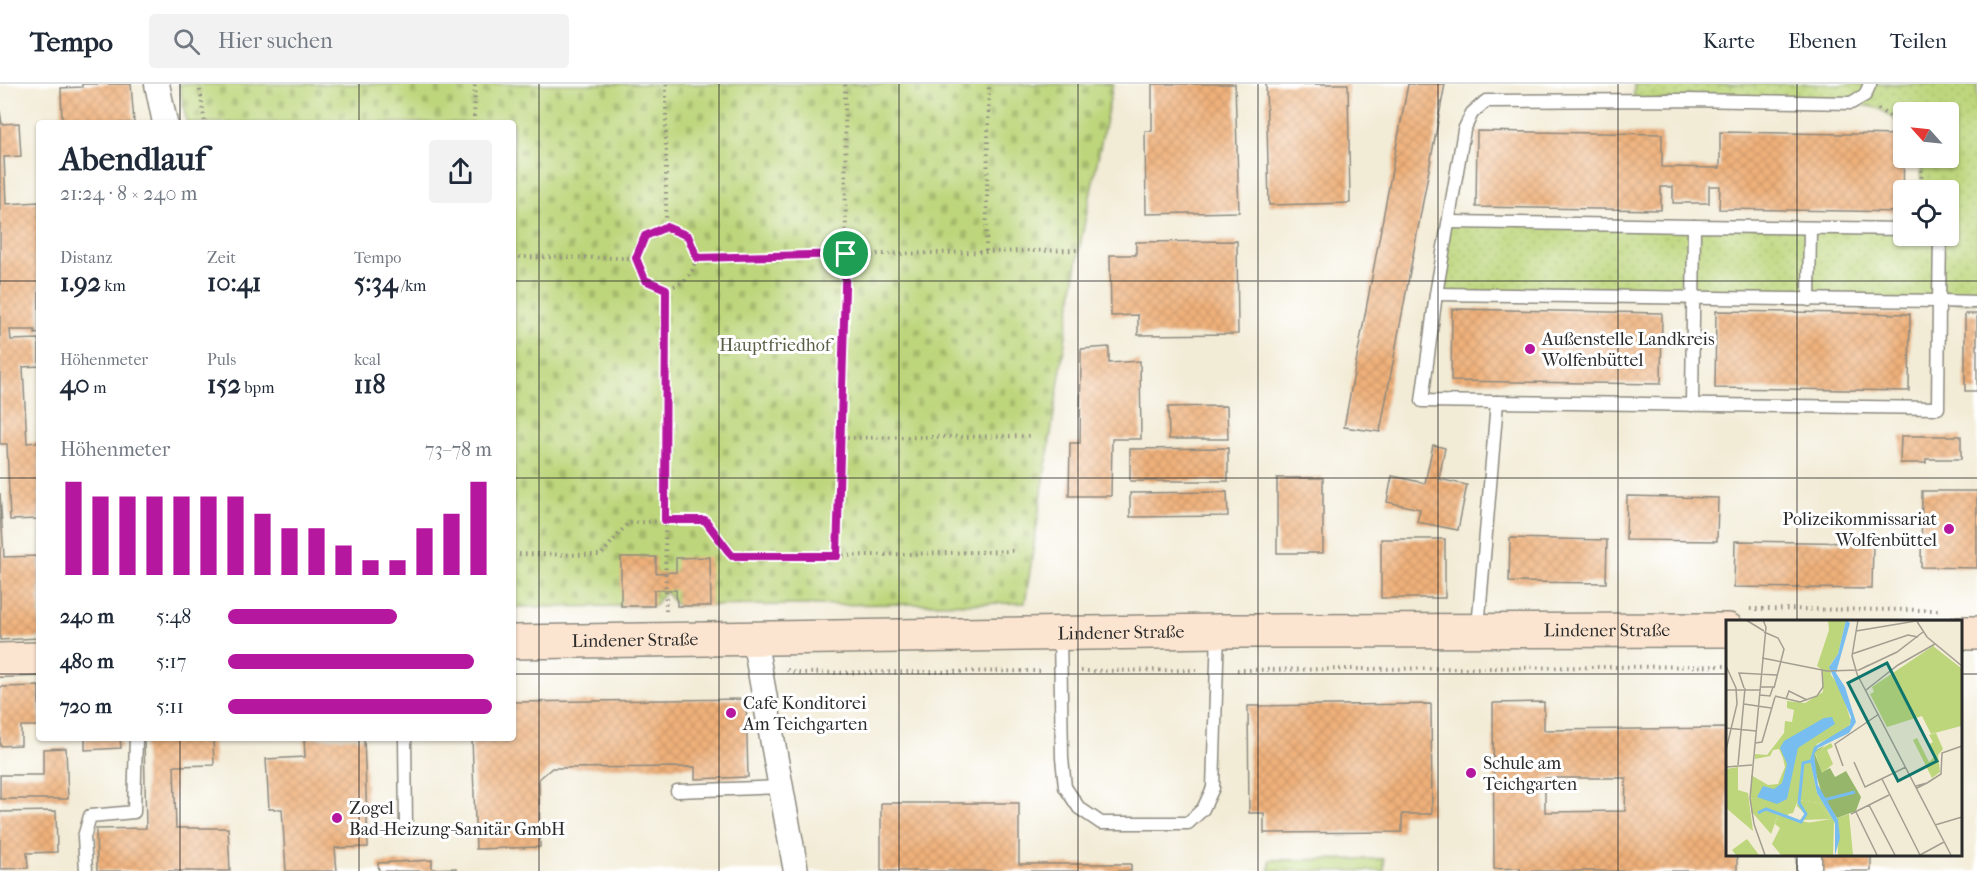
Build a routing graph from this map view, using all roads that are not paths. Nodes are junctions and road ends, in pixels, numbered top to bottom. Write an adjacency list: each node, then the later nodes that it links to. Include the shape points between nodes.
1 (157, 84): 3 (street)
2 (1870, 84): 4 (lane, via 1865,95 1851,103 1486,101 1472,113 1464,130)
3 (164, 120)
4 (1449, 222): 5 (lane); 9 (lane)
5 (1694, 226): 6 (lane); 10 (lane)
6 (1810, 228): 7 (lane); 11 (lane)
7 (1893, 229)
8 (1940, 246): 12 (lane)
9 (1436, 294): 10 (lane); 14 (lane, via 1422,401)
10 (1693, 298): 11 (lane); 15 (lane)
11 (1809, 300): 12 (lane)
12 (1939, 302): 13 (lane); 15 (lane, via 1938,408)
13 (1977, 302)
14 (1497, 402): 15 (lane); 16 (lane)
15 (1692, 405)
16 (1478, 630): 17 (main road, Lindener Straße); 18 (main road, Lindener Straße)
17 (1726, 630)
18 (1218, 631): 19 (main road, Lindener Straße); 19 (lane, via 1213,788 1203,809 1188,823 1101,823 1079,808 1065,787)
19 (1060, 633): 20 (main road, Lindener Straße)
20 (754, 638): 21 (main road, Lindener Straße); 26 (street)
21 (516, 642)
22 (36, 659): 23 (main road)
23 (0, 660)
24 (136, 741): 29 (lane, via 134,812 90,816 84,837)
25 (405, 741): 28 (lane)
26 (781, 787): 27 (lane); 30 (street)
27 (677, 791)
28 (406, 827)
29 (86, 871)
30 (796, 871)

